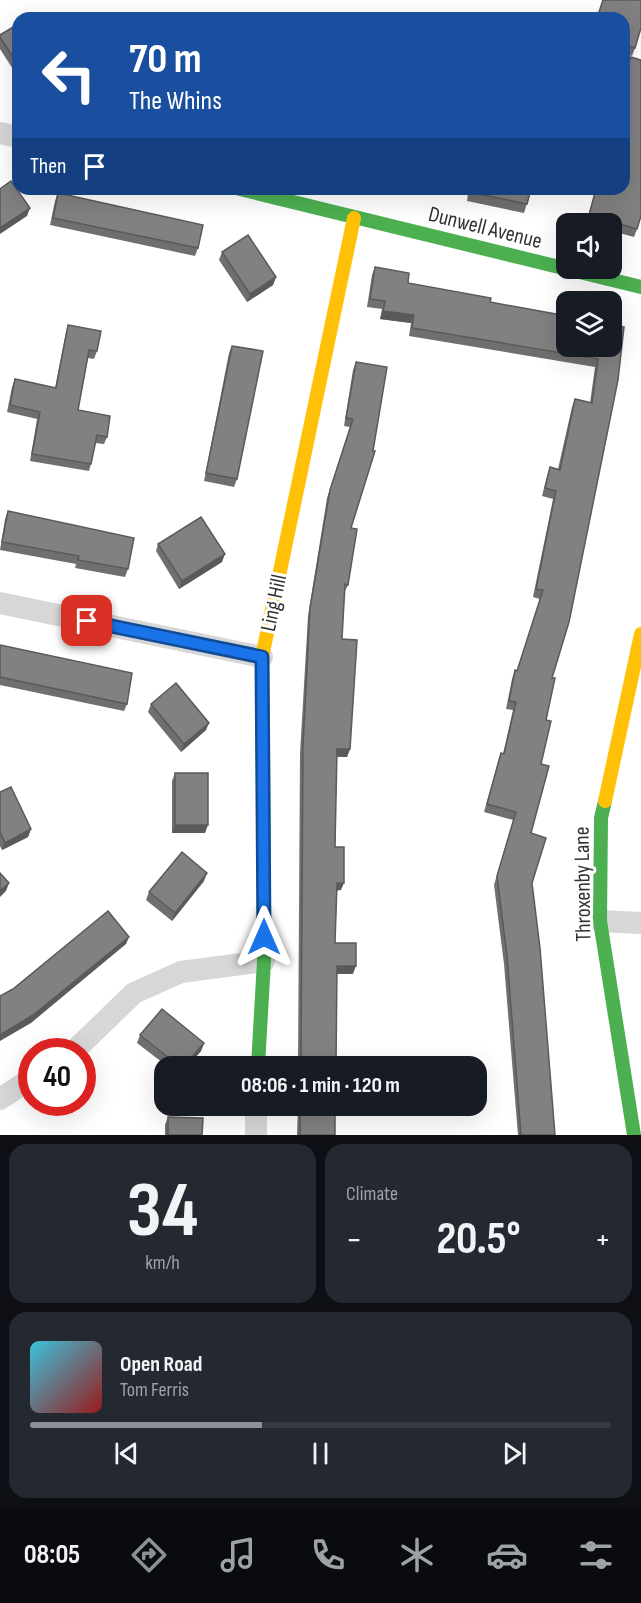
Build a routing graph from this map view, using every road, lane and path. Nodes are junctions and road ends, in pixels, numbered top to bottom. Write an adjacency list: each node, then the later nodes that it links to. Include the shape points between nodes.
1 (264, 195): 2 (street, Dunwell Avenue)
2 (354, 218): 3 (street, Dunwell Avenue); 6 (street, Ling Hill)
3 (641, 287)
4 (0, 603): 6 (street)
5 (641, 634): 7 (street, Throxenby Lane, via 601,818)
6 (262, 657): 9 (street, Ling Hill)
7 (600, 921): 8 (street); 16 (street, Throxenby Lane)
8 (641, 924)
9 (264, 960): 10 (street, via 181,972 134,993); 11 (street, Ling Hill)
10 (87, 1038)
11 (259, 1056)
12 (18, 1087): 13 (street)
13 (0, 1099)
14 (256, 1116): 15 (street)
15 (256, 1135)
16 (634, 1135)

